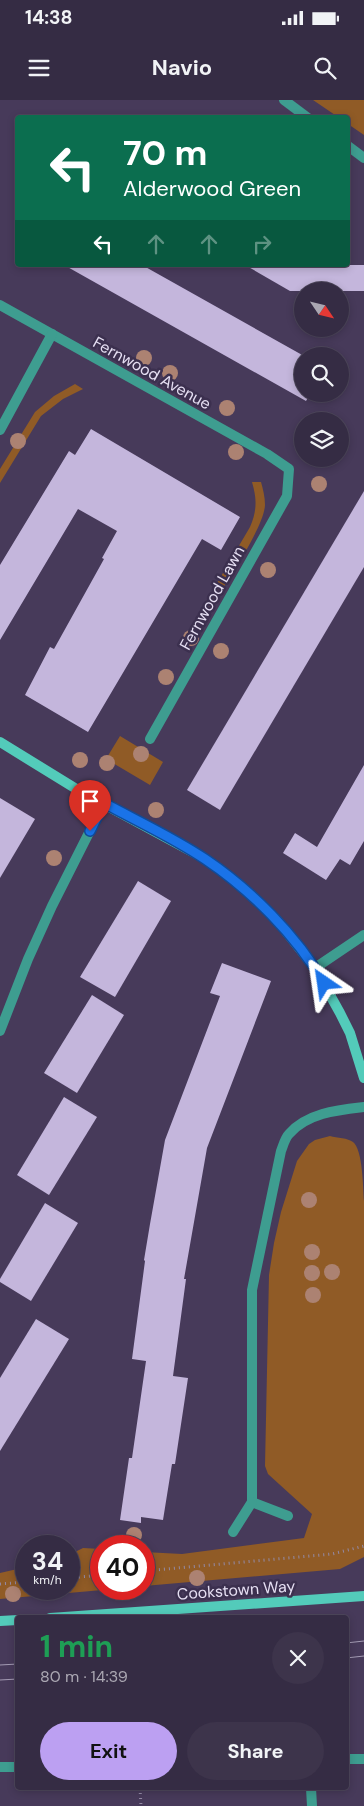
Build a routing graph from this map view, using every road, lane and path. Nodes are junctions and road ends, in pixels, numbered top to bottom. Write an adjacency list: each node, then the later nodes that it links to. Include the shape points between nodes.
1 (284, 100): 2 (street)
2 (304, 115)
3 (350, 148): 4 (street)
4 (364, 158)
5 (0, 305): 6 (street, Fernwood Avenue)
6 (52, 334): 7 (street); 8 (street, Fernwood Avenue)
7 (0, 430)
8 (289, 469): 9 (street, Fernwood Lawn, via 288,496)
9 (150, 739)
10 (0, 742): 11 (street)
11 (104, 803): 13 (street, via 204,858 240,885 276,919); 14 (street, via 52,906)
12 (364, 935): 13 (street)
13 (315, 968): 15 (street, via 350,1033)
14 (0, 1031)
15 (364, 1078)
16 (364, 1107): 17 (street, via 305,1120 288,1135 281,1151 252,1290)
17 (252, 1502): 18 (street); 19 (street)
18 (288, 1516)
19 (233, 1532)
20 (364, 1546): 21 (path, via 332,1554)
21 (155, 1570)
22 (15, 1583): 23 (path)
23 (0, 1584)
24 (364, 1596): 25 (street, Cookstown Way)
25 (93, 1615)
26 (15, 1620): 27 (street)
27 (0, 1621)
28 (349, 1759): 29 (street)
29 (364, 1759)
30 (0, 1767): 31 (street)
31 (15, 1767)
32 (140, 1790): 34 (path)
33 (312, 1790): 35 (street)
34 (141, 1806)
35 (312, 1806)

